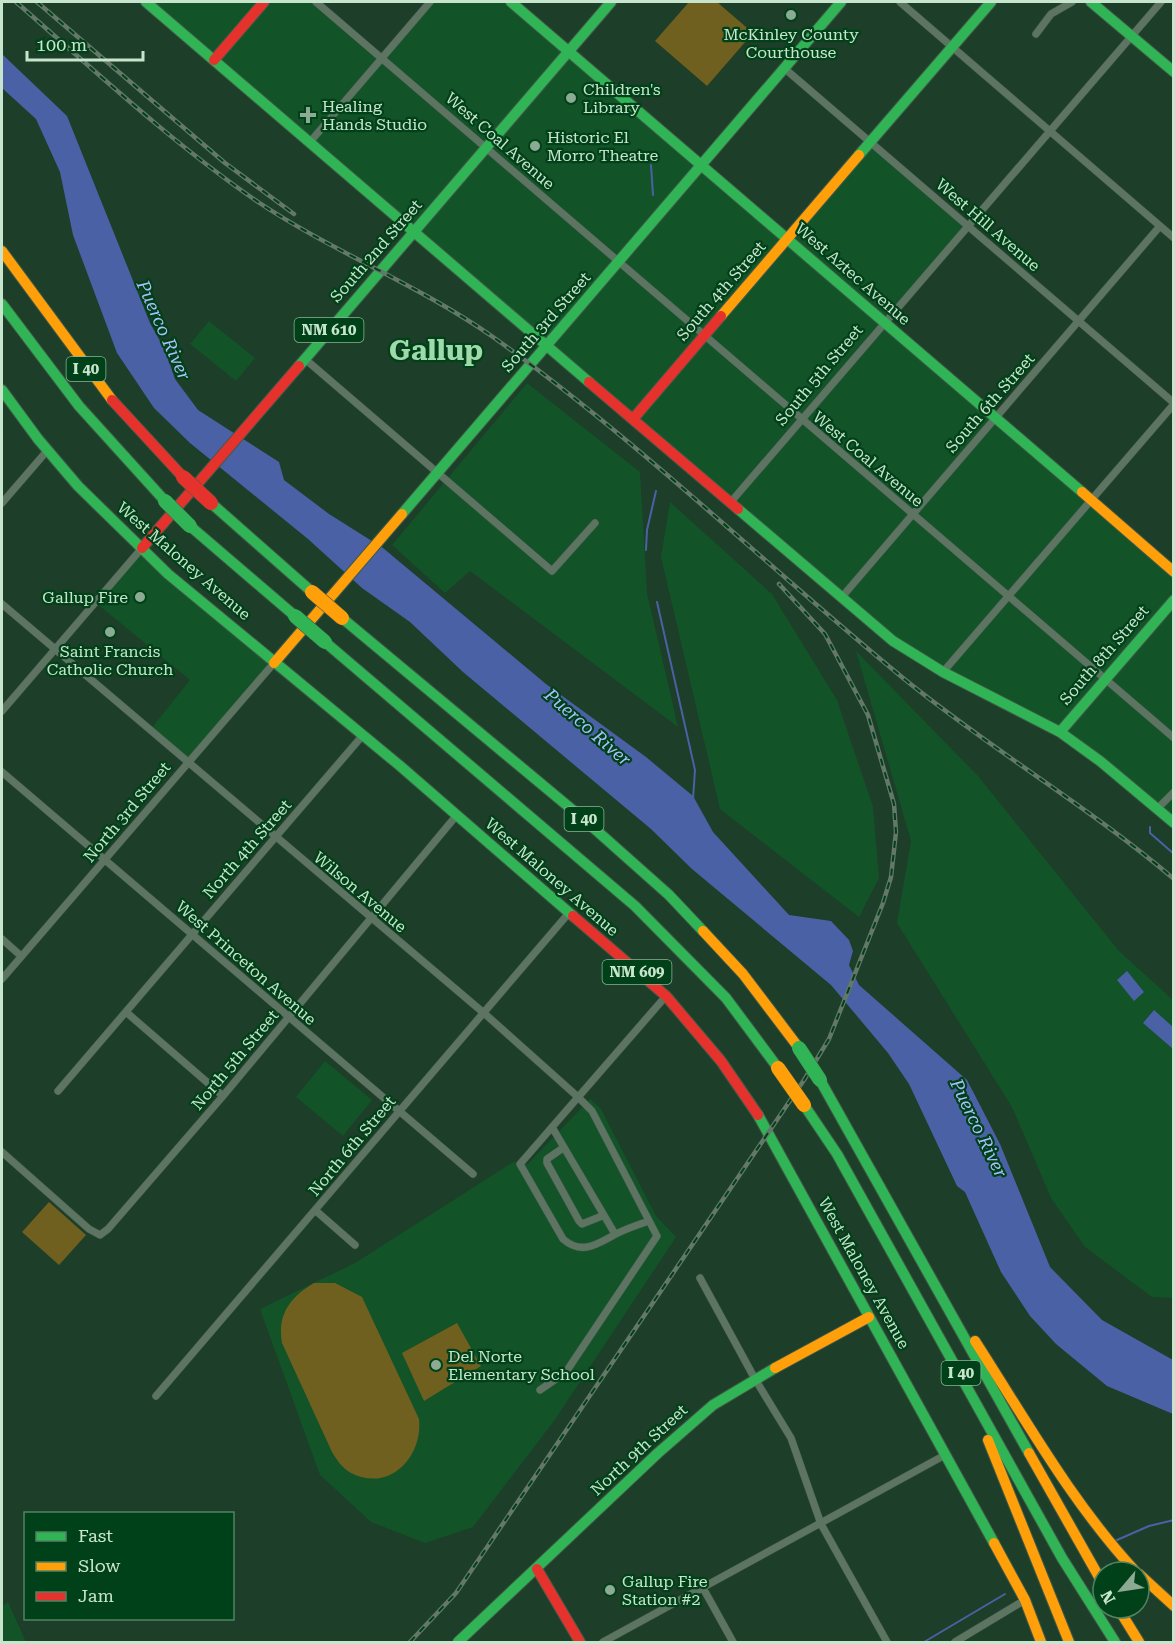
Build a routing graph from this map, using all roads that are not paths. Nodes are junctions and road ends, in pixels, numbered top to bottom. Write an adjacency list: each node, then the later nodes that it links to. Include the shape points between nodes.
1 (146, 2): 18 (main road)
2 (264, 2): 18 (main road)
3 (316, 2): 17 (street, West Coal Avenue)
4 (430, 2): 17 (street)
5 (511, 2): 16 (main road, West Aztec Avenue)
6 (611, 2): 16 (main road, South 2nd Street / NM 610)
7 (841, 2): 19 (main road, South 3rd Street)
8 (900, 2): 15 (street)
9 (991, 2): 15 (main road)
10 (1072, 2): 13 (street, via 1051,14)
11 (1091, 2): 14 (main road)
12 (1161, 2): 14 (street)
13 (1036, 34)
14 (1133, 37): 20 (main road); 21 (street)
15 (952, 47): 21 (street); 23 (main road, South 4th Street)
16 (568, 51): 24 (main road, South 2nd Street / NM 610); 25 (main road, West Aztec Avenue)
17 (382, 58): 22 (street); 24 (street, West Coal Avenue)
18 (214, 60): 22 (main road)
19 (784, 68): 23 (street, West Hill Avenue); 25 (main road, South 3rd Street)
20 (1173, 72)
21 (1050, 131): 26 (street, South 5th Street); 27 (street)
22 (310, 142): 28 (main road)
23 (870, 142): 26 (street, West Hill Avenue); 30 (main road, South 4th Street)
24 (486, 147): 28 (main road, South 2nd Street / NM 610); 32 (street, West Coal Avenue)
25 (701, 165): 30 (main road, West Aztec Avenue); 32 (main road, South 3rd Street)
26 (968, 226): 34 (street, West Hill Avenue); 35 (street, South 5th Street)
27 (1160, 226): 29 (street); 34 (street, South 6th Street)
28 (414, 231): 37 (main road); 38 (main road, South 2nd Street / NM 610)
29 (1173, 238)
30 (787, 239): 35 (main road, West Aztec Avenue); 36 (main road, South 4th Street)
31 (2, 251): 95 (main road, I 40, bridge, via 99,386 183,477 342,618 587,822 669,895 743,974 820,1080)
32 (619, 262): 36 (street, West Coal Avenue); 37 (main road, South 3rd Street)
33 (2, 304): 99 (main road, I 40, bridge, via 110,444 190,526 635,906 726,998 837,1154)
34 (1078, 321): 40 (street, West Hill Avenue); 42 (street, South 6th Street)
35 (885, 323): 42 (main road, West Aztec Avenue); 43 (street, South 5th Street)
36 (704, 336): 41 (main road, South 4th Street); 43 (street, West Coal Avenue)
37 (547, 345): 41 (main road); 45 (main road, South 3rd Street)
38 (305, 359): 45 (street); 51 (main road, South 2nd Street / NM 610)
39 (2, 390): 44 (main road, NM 609)
40 (1173, 403): 46 (street)
41 (633, 419): 48 (main road)
42 (995, 419): 46 (main road, West Aztec Avenue); 49 (street, South 6th Street)
43 (802, 421): 48 (street, South 5th Street); 49 (street, West Coal Avenue)
44 (46, 452): 47 (street); 51 (main road, West Maloney Avenue / NM 609)
45 (437, 473): 50 (street, via 552,572); 58 (main road, South 3rd Street)
46 (1090, 501): 52 (main road, West Aztec Avenue); 53 (street)
47 (2, 503)
48 (730, 503): 54 (main road)
49 (913, 515): 53 (street, West Coal Avenue); 54 (street, South 6th Street)
50 (595, 523)
51 (142, 548): 57 (street); 58 (main road, West Maloney Avenue / NM 609)
52 (1173, 572)
53 (1008, 597): 59 (street); 60 (street, West Coal Avenue)
54 (841, 598): 59 (main road, via 893,640)
55 (1173, 600): 60 (main road, South 8th Street)
56 (2, 604): 57 (street, Wilson Avenue)
57 (56, 650): 61 (street); 65 (street, Wilson Avenue)
58 (274, 663): 63 (main road, West Maloney Avenue / NM 609); 65 (street, North 3rd Street)
59 (943, 672): 62 (main road)
60 (1105, 680): 62 (main road, South 8th Street); 64 (street, West Coal Avenue)
61 (2, 711)
62 (1060, 732): 68 (main road)
63 (363, 735): 69 (main road, West Maloney Avenue / NM 609); 71 (street, North 4th Street)
64 (1173, 738)
65 (187, 761): 71 (street, Wilson Avenue); 72 (street, North 3rd Street)
66 (2, 772): 72 (street, West Princeton Avenue)
67 (1173, 792): 68 (street)
68 (1157, 809): 70 (main road)
69 (456, 816): 73 (main road, West Maloney Avenue / NM 609); 74 (street, North 5th Street)
70 (1173, 823)
71 (274, 837): 74 (street, Wilson Avenue); 75 (street, North 4th Street)
72 (106, 858): 75 (street, West Princeton Avenue); 77 (street, North 3rd Street)
73 (568, 914): 79 (main road, West Maloney Avenue / NM 609); 81 (street, North 6th Street)
74 (371, 919): 81 (street, Wilson Avenue); 82 (street, North 5th Street)
75 (191, 934): 80 (street, North 4th Street); 82 (street, West Princeton Avenue)
76 (2, 939): 77 (street)
77 (21, 957): 78 (street, North 3rd Street)
78 (2, 979)
79 (666, 996): 85 (street); 98 (main road, West Maloney Avenue / NM 609, via 743,1089)
80 (126, 1012): 83 (street, North 4th Street); 84 (street)
81 (485, 1014): 85 (street, Wilson Avenue); 86 (street, North 6th Street)
82 (288, 1017): 84 (street, North 5th Street); 86 (street, West Princeton Avenue)
83 (58, 1091)
84 (223, 1096): 89 (street, North 5th Street, via 100,1234 89,1229)
85 (578, 1097): 87 (street); 93 (street, Wilson Avenue, via 592,1112)
86 (399, 1112): 90 (street, West Princeton Avenue); 91 (street, North 6th Street)
87 (552, 1128): 88 (street); 94 (street, via 520,1164 552,1222 574,1247 594,1247)
88 (563, 1148): 92 (street); 92 (street, via 547,1163 579,1221 582,1224)
89 (2, 1152)
90 (473, 1173)
91 (315, 1210): 96 (street); 102 (street, North 6th Street)
92 (602, 1216): 94 (street)
93 (649, 1221): 94 (street); 101 (street, Wilson Avenue, via 657,1236 566,1372)
94 (615, 1234)
95 (909, 1239): 105 (main road, via 1079,1503); 106 (main road, I 40)
96 (355, 1245)
97 (700, 1278): 100 (street)
98 (869, 1317): 100 (main road, North 9th Street); 103 (main road, West Maloney Avenue / NM 609)
99 (952, 1358): 120 (main road, via 1003,1473); 121 (main road, I 40, via 1062,1558)
100 (755, 1379): 104 (street, via 791,1438); 107 (main road, North 9th Street, via 713,1406 658,1453)
101 (540, 1390)
102 (156, 1396)
103 (945, 1455): 104 (street); 110 (main road, West Maloney Avenue / NM 609)
104 (821, 1524): 109 (street); 117 (street)
105 (1126, 1560)
106 (1091, 1563)
107 (537, 1569): 113 (main road, North 9th Street); 114 (main road)
108 (1151, 1585): 111 (main road)
109 (703, 1588): 115 (street); 116 (street)
110 (1025, 1600): 118 (street); 119 (main road, West Maloney Avenue / NM 609)
111 (1173, 1606)
112 (1125, 1620): 122 (main road)
113 (458, 1642)
114 (580, 1642)
115 (603, 1642)
116 (733, 1642)
117 (887, 1642)
118 (955, 1642)
119 (1041, 1642)
120 (1069, 1642)
121 (1115, 1642)
122 (1139, 1642)

